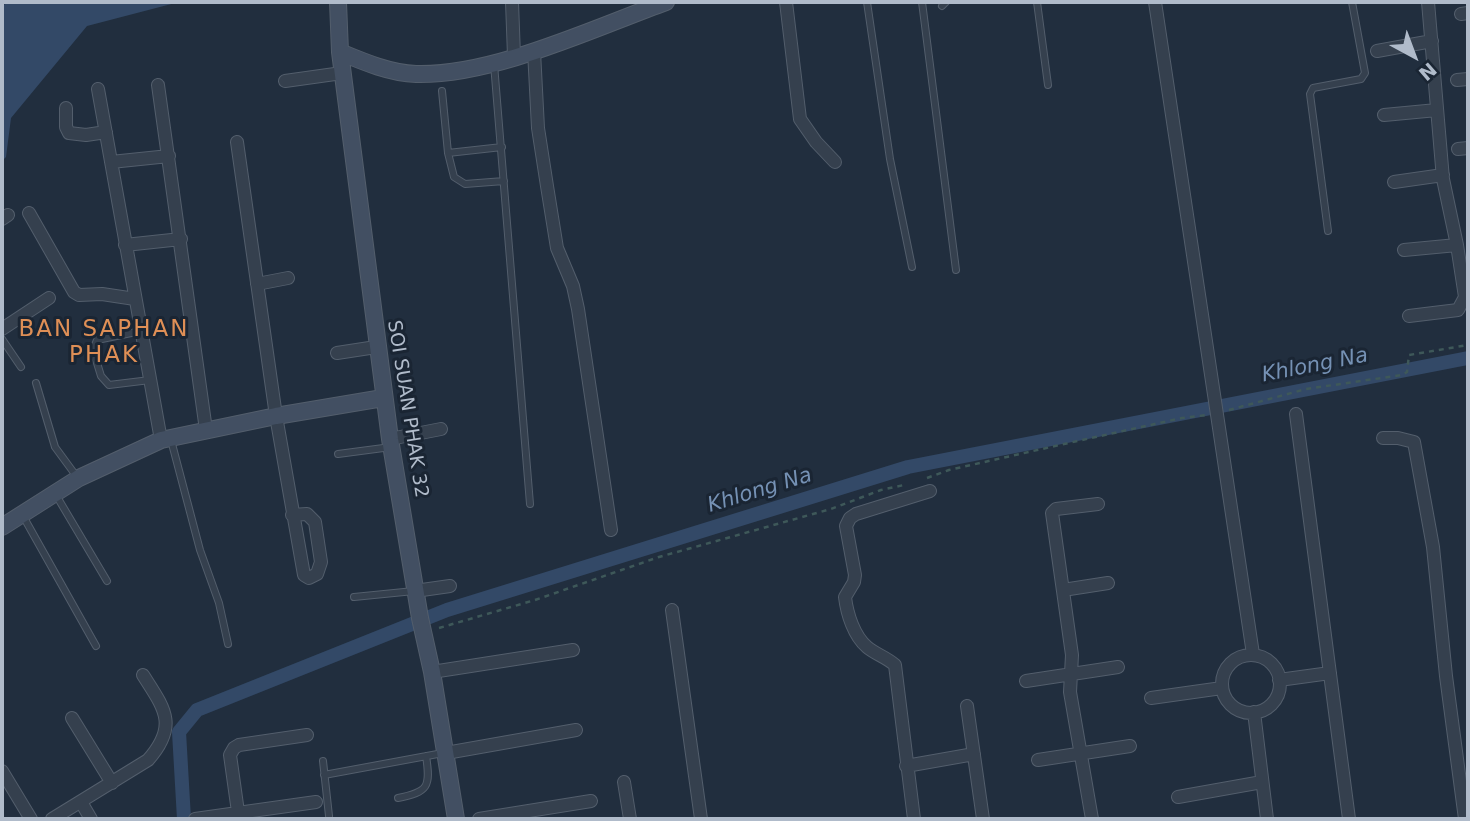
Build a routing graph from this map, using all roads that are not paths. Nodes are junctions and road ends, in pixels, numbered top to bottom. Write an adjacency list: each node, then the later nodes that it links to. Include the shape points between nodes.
1 (338, 2): 15 (street, SOI SUAN PHAK 32)
2 (512, 2): 16 (street)
3 (666, 2): 11 (street)
4 (786, 2): 33 (street, via 800,119)
5 (867, 2): 43 (lane, via 890,159)
6 (922, 2): 44 (lane)
7 (1037, 2): 21 (lane)
8 (1155, 2): 86 (street)
9 (1352, 2): 38 (lane, via 1365,73 1361,79 1313,88 1310,94)
10 (1428, 2): 12 (street)
11 (639, 7): 13 (street)
12 (1432, 41): 14 (street); 25 (street)
13 (534, 51): 16 (street); 75 (street, via 547,186 557,248 578,309)
14 (1377, 51)
15 (340, 52): 17 (street, via 376,67 414,74 445,73); 18 (street, SOI SUAN PHAK 32)
16 (514, 56): 17 (street)
17 (494, 62): 29 (lane)
18 (342, 73): 19 (street); 53 (street, SOI SUAN PHAK 32)
19 (285, 81)
20 (158, 85): 31 (street)
21 (1048, 85)
22 (98, 89): 27 (street)
23 (442, 91): 30 (lane)
24 (66, 108): 27 (street, via 69,133)
25 (1437, 110): 26 (street); 34 (street)
26 (1384, 115)
27 (106, 132): 32 (street)
28 (237, 142): 46 (street)
29 (502, 147): 30 (lane); 35 (lane)
30 (448, 153): 35 (lane, via 458,181)
31 (169, 156): 32 (street); 39 (street)
32 (111, 162): 41 (street)
33 (835, 162)
34 (1443, 175): 36 (street); 40 (street)
35 (504, 181): 70 (lane)
36 (1394, 182)
37 (29, 213): 48 (street, via 74,292)
38 (1328, 230)
39 (181, 239): 41 (street); 62 (street)
40 (1457, 244): 42 (street); 49 (street, via 1465,297 1458,310)
41 (125, 245): 48 (street)
42 (1404, 250)
43 (912, 267)
44 (956, 270)
45 (288, 278): 46 (street)
46 (257, 284): 60 (street)
47 (49, 298): 50 (street)
48 (135, 299): 51 (street)
49 (1409, 316)
50 (2, 329)
51 (141, 331): 56 (street); 56 (lane, via 97,340 93,350 101,376 109,385)
52 (2, 339): 55 (lane)
53 (376, 347): 54 (street); 58 (street, SOI SUAN PHAK 32)
54 (337, 353)
55 (21, 367)
56 (150, 380): 64 (street)
57 (36, 383): 67 (lane, via 55,447)
58 (383, 398): 60 (street); 65 (street, SOI SUAN PHAK 32)
59 (1296, 414): 89 (street)
60 (276, 416): 62 (street); 73 (street)
61 (441, 429): 65 (street)
62 (206, 430): 64 (street)
63 (1383, 438): 134 (street, via 1413,442 1433,547)
64 (165, 439): 67 (street); 83 (lane)
65 (390, 443): 66 (lane); 80 (street, SOI SUAN PHAK 32)
66 (338, 454)
67 (79, 478): 69 (street)
68 (927, 485): 108 (street, via 856,513 846,526 855,575 845,597 847,610 868,648 895,665)
69 (55, 493): 72 (street); 76 (lane)
70 (530, 504)
71 (1098, 504): 79 (street, via 1053,511)
72 (22, 514): 74 (street); 84 (lane)
73 (292, 515): 73 (street, via 307,514 315,522 321,562 309,578 304,575)
74 (2, 527)
75 (611, 530)
76 (107, 581)
77 (1108, 583): 79 (street)
78 (450, 586): 80 (street)
79 (1063, 590): 90 (street)
80 (415, 591): 81 (lane); 88 (street, SOI SUAN PHAK 32, via 427,625)
81 (354, 597)
82 (672, 610): 128 (street)
83 (228, 644)
84 (96, 646)
85 (573, 650): 88 (street)
86 (1253, 654): 92 (street, via 1268,661); 94 (street, via 1227,666)
87 (1118, 667): 90 (street)
88 (432, 672): 102 (street, SOI SUAN PHAK 32)
89 (1329, 673): 92 (street); 133 (street)
90 (1071, 674): 93 (street); 104 (street)
91 (143, 675): 113 (street, via 166,710 164,737 148,760)
92 (1279, 680): 97 (street, via 1273,701)
93 (1026, 681)
94 (1222, 688): 95 (street); 97 (street, via 1233,707)
95 (1150, 698)
96 (967, 706): 103 (street)
97 (1254, 712): 112 (street)
98 (72, 718): 113 (street)
99 (576, 730): 102 (street)
100 (307, 735): 119 (street, via 234,748 230,755)
101 (1130, 746): 104 (street)
102 (446, 752): 105 (lane); 125 (street, SOI SUAN PHAK 32)
103 (974, 754): 108 (street); 130 (street)
104 (1082, 754): 106 (street); 131 (street)
105 (426, 756): 110 (lane); 115 (lane, via 426,786)
106 (1038, 760)
107 (323, 761): 110 (lane)
108 (906, 765): 129 (street)
109 (2, 771): 121 (street)
110 (324, 775): 120 (lane)
111 (624, 782): 127 (street)
112 (1262, 782): 114 (street); 132 (street)
113 (112, 783): 116 (street)
114 (1178, 797)
115 (398, 798)
116 (81, 802): 122 (street); 123 (street)
117 (316, 802): 119 (street)
118 (591, 802): 126 (street)
119 (239, 816): 124 (street)
120 (329, 816)
121 (31, 819)
122 (52, 819)
123 (91, 819)
124 (195, 819)
125 (456, 819)
126 (479, 819)
127 (631, 819)
128 (701, 819)
129 (914, 819)
130 (983, 819)
131 (1092, 819)
132 (1267, 819)
133 (1349, 819)
134 (1465, 819)

